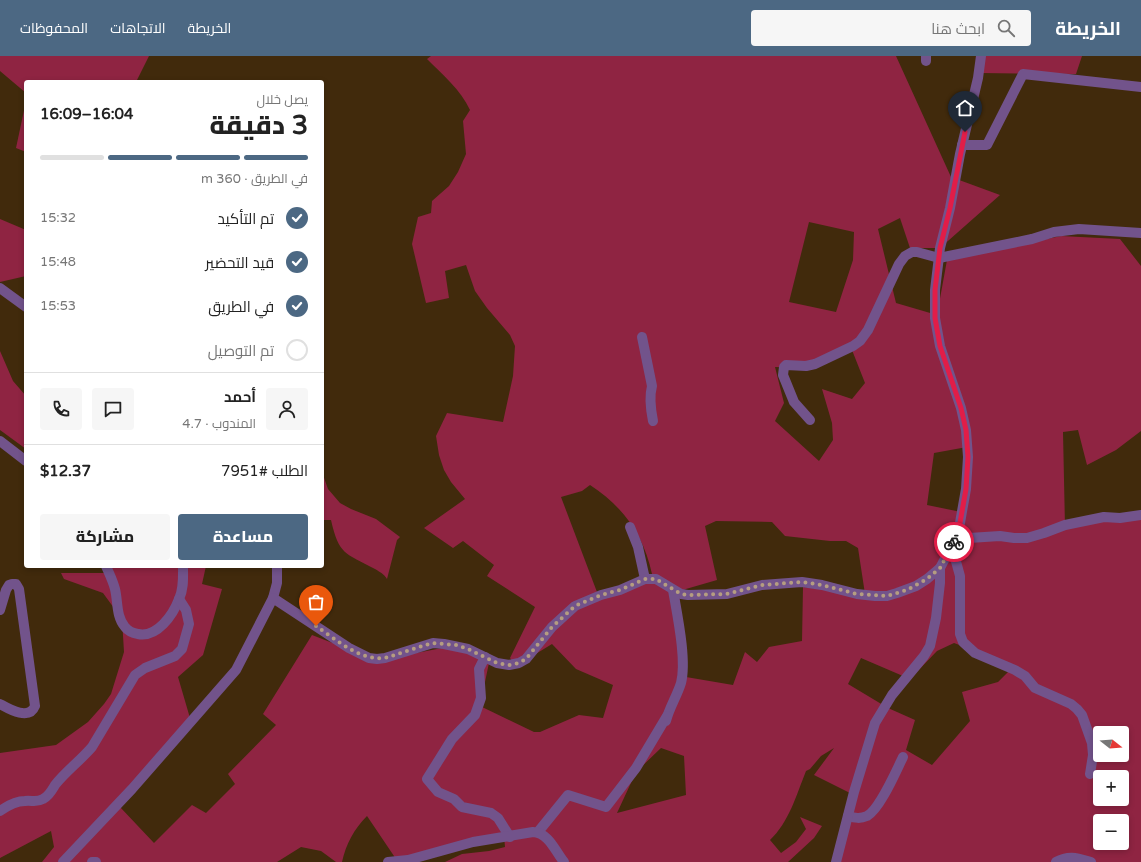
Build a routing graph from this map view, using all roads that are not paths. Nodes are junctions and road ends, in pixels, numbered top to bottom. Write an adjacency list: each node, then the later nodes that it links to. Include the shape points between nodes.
1 (981, 56): 3 (street)
2 (1141, 87): 3 (street, via 1023,74 987,145)
3 (962, 145): 5 (street)
4 (1141, 233): 5 (street, via 1079,229 1054,232)
5 (939, 258): 9 (street, via 917,252 908,253 902,259 865,335 853,346 815,364 784,367 782,375 794,402); 15 (street, via 935,318 940,346 961,408 968,457 966,489)
6 (0, 288): 7 (street)
7 (24, 306)
8 (642, 337): 10 (street, via 652,386 650,391)
9 (810, 420)
10 (653, 421)
11 (0, 441): 12 (street)
12 (24, 459)
13 (1141, 515): 15 (street, via 1104,517 1073,523 1026,538 969,538)
14 (630, 527): 21 (street, via 638,547)
15 (958, 534): 16 (street)
16 (952, 547): 20 (street); 31 (street, via 960,576 960,634 963,642 975,654 1014,670 1025,676 1035,688 1077,709 1082,715 1092,743)
17 (107, 568): 24 (street, via 115,588 120,619 129,631 142,635 150,634 166,621)
18 (183, 568): 24 (street, via 183,586)
19 (276, 568): 23 (street)
20 (940, 568): 22 (street, via 916,586 887,596 857,594 802,582 762,585 727,594 688,595); 33 (street, via 937,612 930,646 892,695 875,723)
21 (645, 579): 22 (street, via 656,579); 26 (street, via 575,606 552,627 526,659 519,663 497,663)
22 (673, 590): 28 (street, via 683,667 681,682)
23 (274, 598): 26 (street, via 349,648 369,658 385,658 432,643 462,647); 36 (street, via 236,670 132,789)
24 (179, 599): 32 (street, via 186,610 189,624 182,649 176,656 145,668 135,676 92,747 64,774 45,799 34,802 19,801)
25 (0, 610): 27 (street, via 7,587 16,584 19,589 35,706 28,712 17,713)
26 (485, 657): 35 (street, via 479,669 480,698 474,715 452,739 427,779 438,792 454,799 462,807 491,813 498,818)
27 (0, 704)
28 (667, 716): 29 (street); 34 (street, via 636,768 606,807 568,795)
29 (661, 736)
30 (902, 758): 33 (street, via 883,796 871,813 860,818)
31 (1090, 774)
32 (0, 811)
33 (848, 816): 41 (street)
34 (538, 832): 35 (street); 40 (street, via 546,837)
35 (510, 837): 39 (street, via 473,842 408,860)
36 (63, 862)
37 (92, 862): 38 (street)
38 (96, 862)
39 (388, 862)
40 (564, 862)
41 (836, 862)
42 (1056, 862): 43 (street, via 1066,857)
43 (1091, 862)

